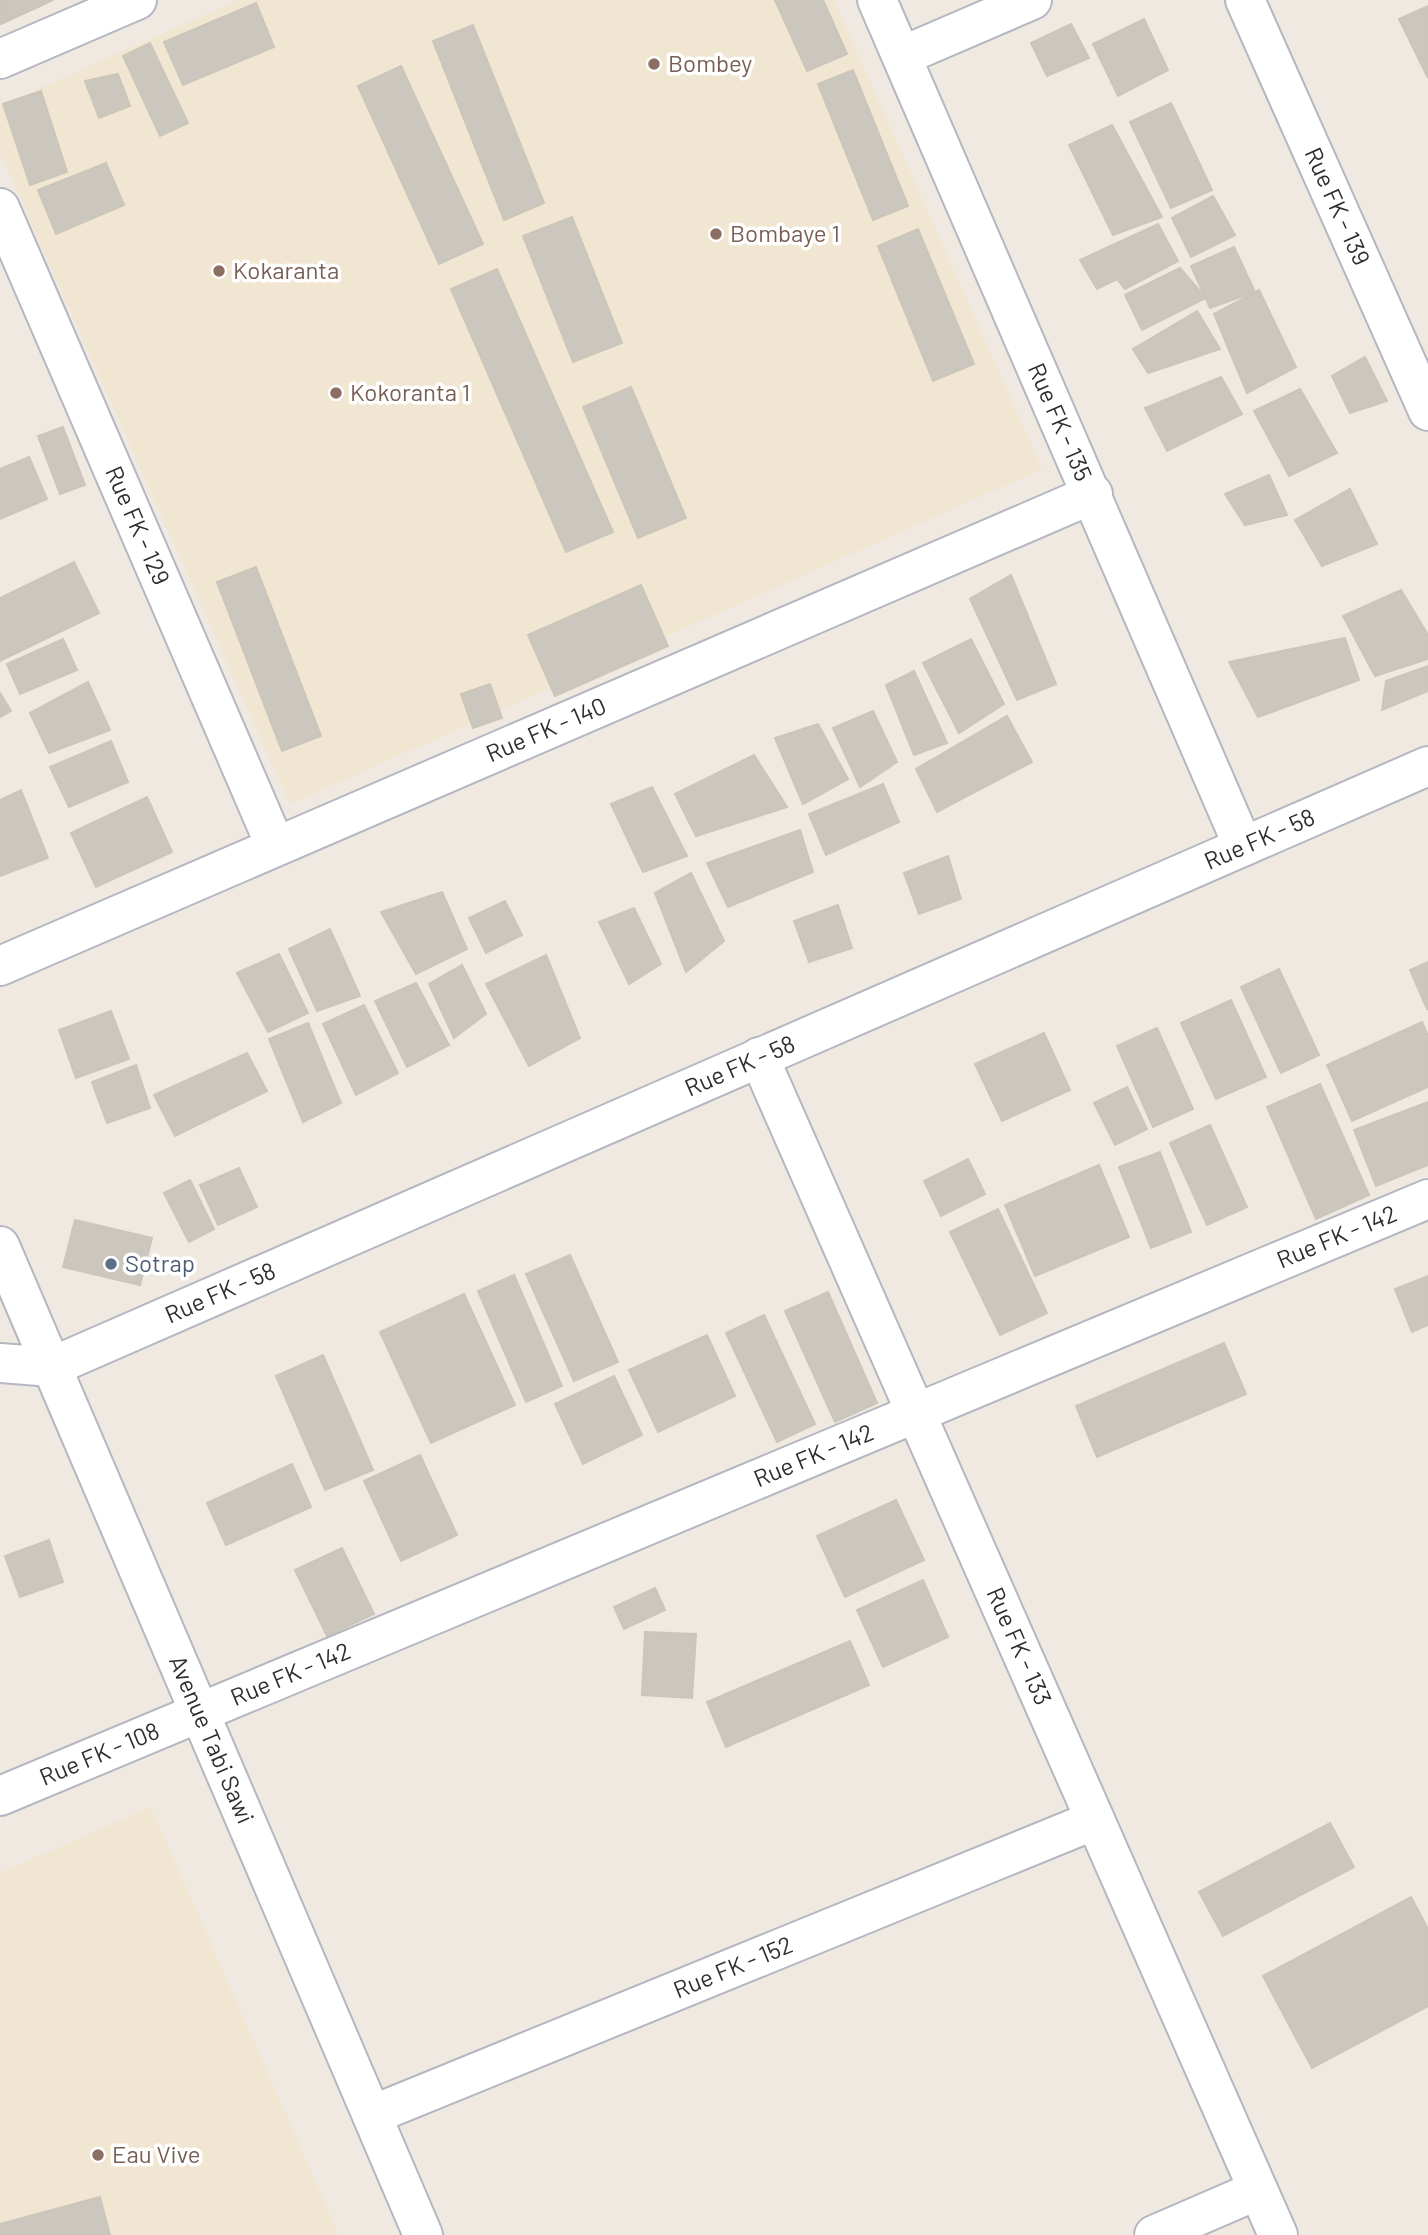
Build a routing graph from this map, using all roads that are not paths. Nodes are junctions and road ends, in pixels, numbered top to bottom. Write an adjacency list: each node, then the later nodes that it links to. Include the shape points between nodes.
1 (137, 0): 6 (street)
2 (877, 0): 5 (street, Rue FK - 135)
3 (1032, 0): 5 (street)
4 (1245, 0): 8 (street, Rue FK - 139)
5 (902, 56): 9 (street, Rue FK - 135)
6 (0, 59)
7 (0, 208): 11 (street, Rue FK - 129)
8 (1428, 411)
9 (1093, 494): 11 (street, Rue FK - 140); 12 (street, Rue FK - 135)
10 (1428, 766): 12 (street, Rue FK - 58)
11 (275, 845): 13 (street, Rue FK - 140)
12 (1243, 846): 14 (street, Rue FK - 58)
13 (0, 967)
14 (759, 1057): 18 (street, Rue FK - 58); 19 (street, Rue FK - 133)
15 (1428, 1199): 19 (street, Rue FK - 142)
16 (0, 1246): 18 (street, Avenue Tabi Sawi)
17 (0, 1363): 18 (street)
18 (51, 1367): 20 (street, Avenue Tabi Sawi)
19 (915, 1412): 20 (street, Rue FK - 142); 22 (street, Rue FK - 133)
20 (200, 1713): 21 (street, Rue FK - 108); 23 (street, Avenue Tabi Sawi)
21 (0, 1796)
22 (1095, 1820): 23 (street, Rue FK - 152); 24 (street, Rue FK - 133)
23 (372, 2115): 25 (street, Avenue Tabi Sawi)
24 (1258, 2190): 26 (street); 27 (street, Rue FK - 133)
25 (423, 2235)
26 (1154, 2235)
27 (1278, 2235)

